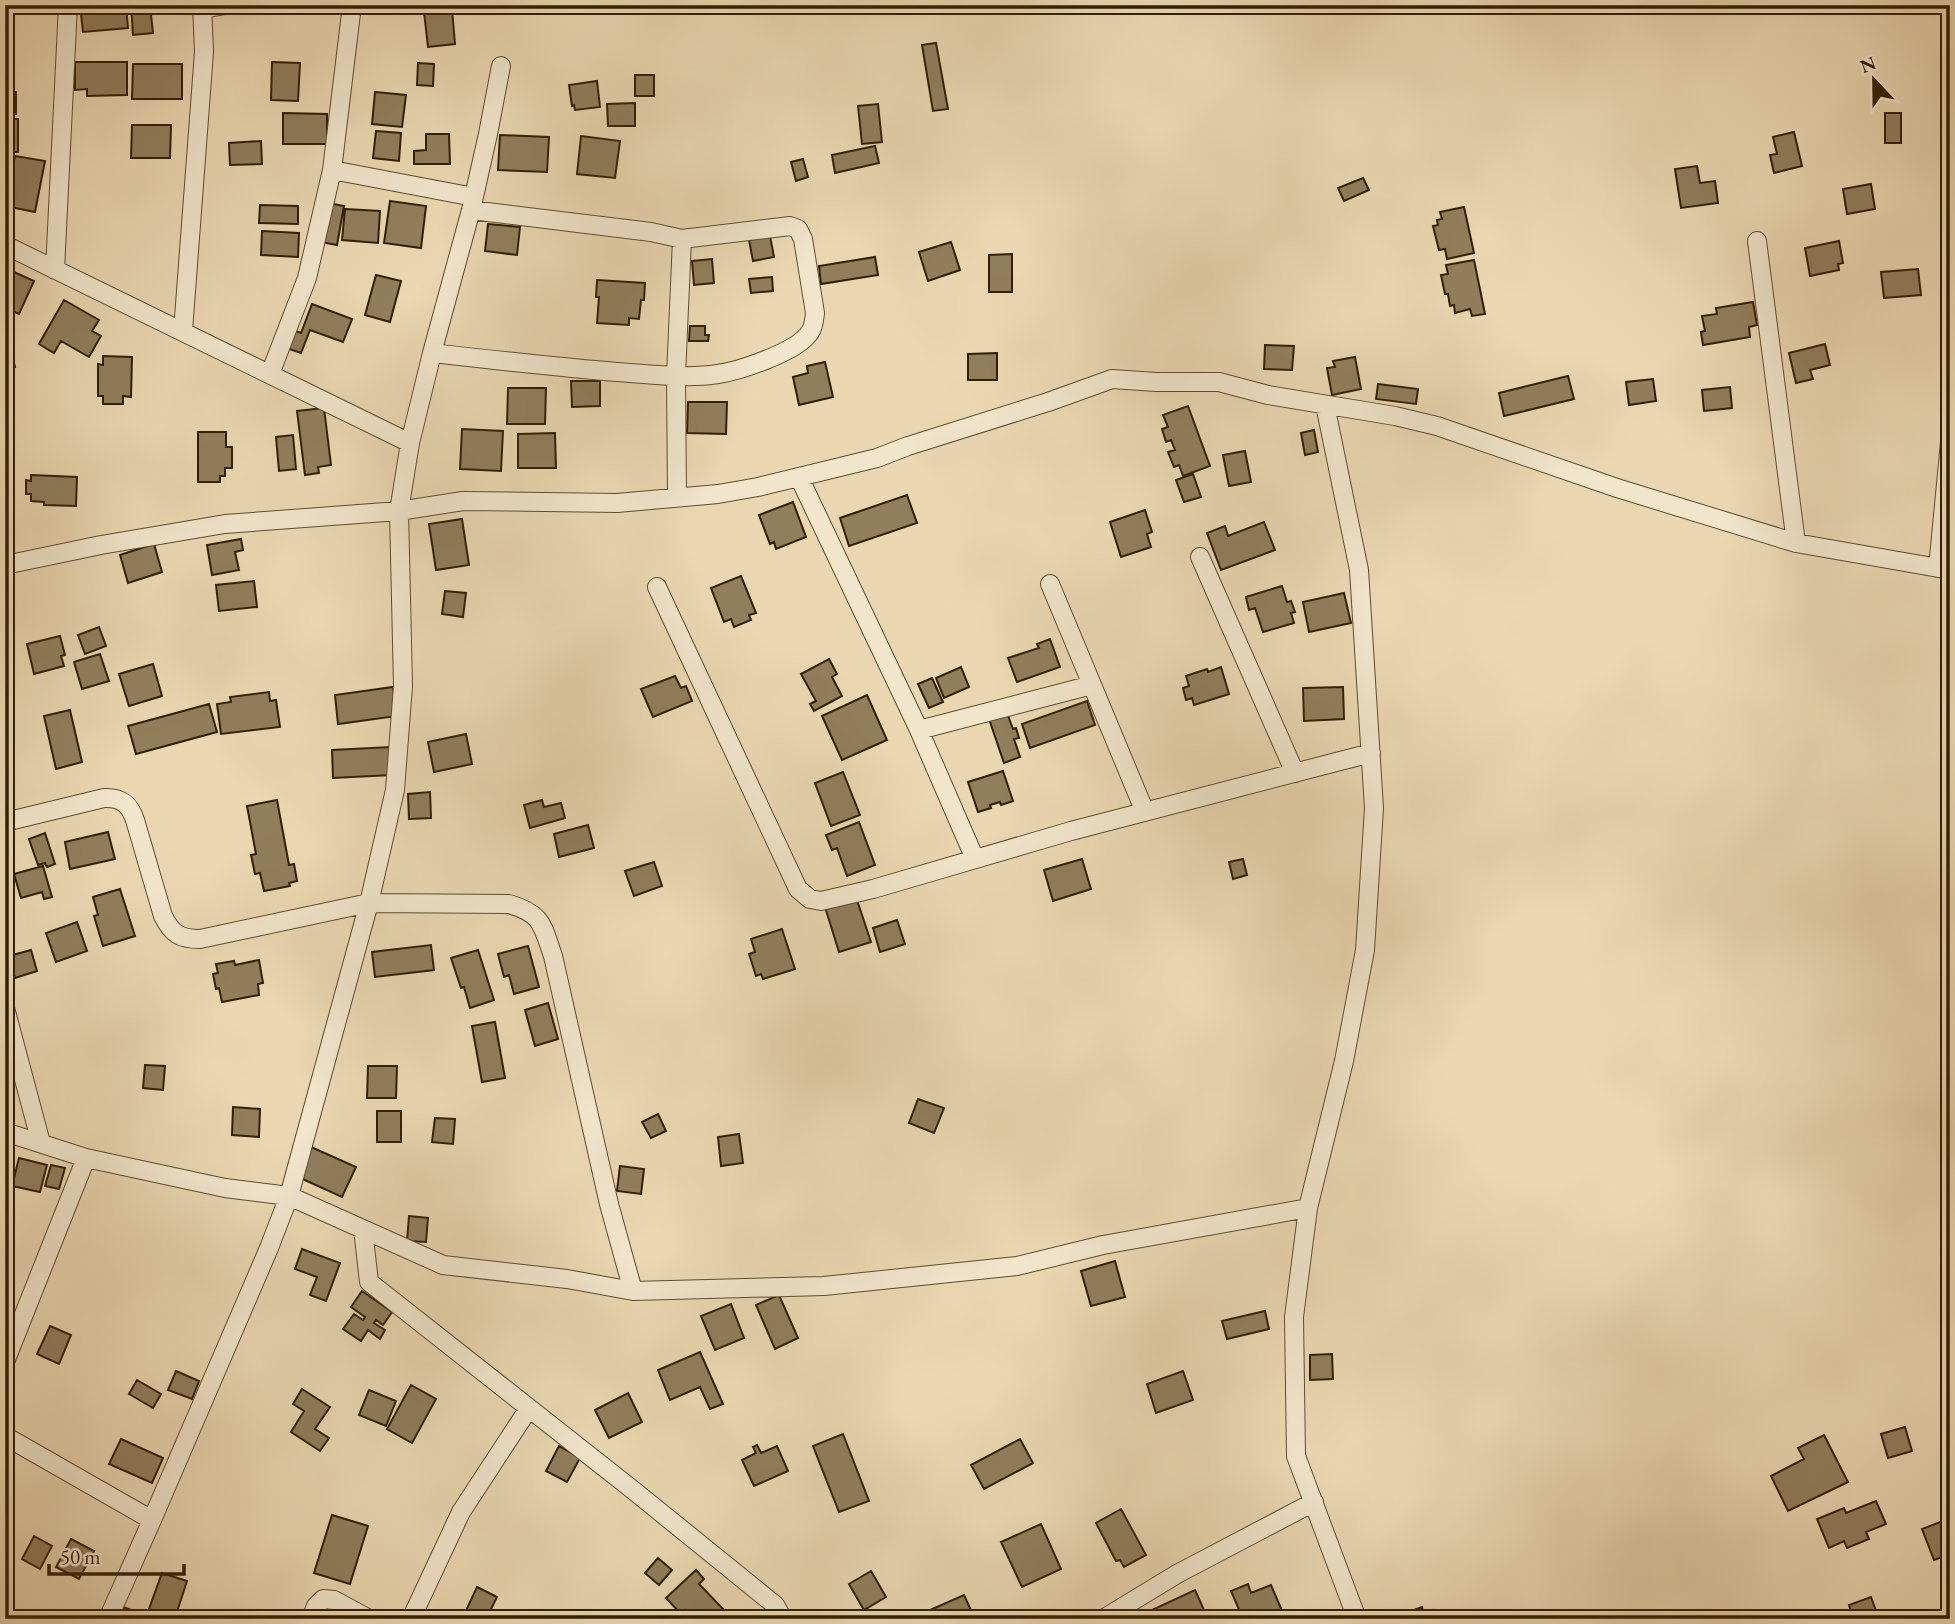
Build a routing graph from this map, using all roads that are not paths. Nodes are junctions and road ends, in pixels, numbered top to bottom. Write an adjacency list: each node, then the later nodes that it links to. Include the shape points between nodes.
1 (68, 5): 11 (street)
2 (225, 5): 4 (street)
3 (352, 5): 6 (street)
4 (202, 7): 12 (street, via 204,52)
5 (500, 66): 7 (street)
6 (332, 170): 7 (street); 14 (street, via 307,278)
7 (473, 204): 8 (street); 13 (street)
8 (682, 239): 15 (street); 15 (street, via 776,227 798,229 815,313 807,337 756,365 719,374)
9 (1757, 241): 22 (street)
10 (5, 245): 11 (street)
11 (55, 270): 12 (street)
12 (183, 331): 14 (street)
13 (432, 353): 15 (street); 18 (street)
14 (270, 374): 18 (street)
15 (677, 376): 20 (street)
16 (1325, 405): 19 (street, via 1219,382 1112,379 877,458); 22 (street, via 1437,426); 30 (street, via 1359,570)
17 (1950, 442): 25 (street)
18 (410, 443): 21 (street)
19 (799, 477): 20 (street, via 718,494); 29 (street)
20 (677, 497): 21 (street, via 617,503 463,501)
21 (399, 511): 24 (street, via 225,524); 35 (street, via 403,686 394,790)
22 (1797, 543): 25 (street)
23 (1200, 557): 31 (street)
24 (5, 565)
25 (1944, 569)
26 (1050, 584): 28 (street)
27 (657, 587): 34 (street, via 798,889 821,901)
28 (1092, 685): 29 (street); 32 (street)
29 (919, 730): 34 (street)
30 (1371, 753): 31 (street); 41 (street, via 1374,808 1365,950)
31 (1295, 773): 32 (street)
32 (1145, 812): 34 (street)
33 (5, 822): 35 (street, via 104,799 124,802 131,808 167,925 186,939)
34 (975, 859)
35 (369, 903): 40 (street); 43 (street, via 509,904 536,915 553,956)
36 (5, 1007): 38 (street)
37 (5, 1132): 38 (street)
38 (41, 1143): 39 (street)
39 (86, 1158): 40 (street, via 225,1188); 44 (street)
40 (289, 1196): 42 (street); 48 (street)
41 (1308, 1208): 43 (street, via 1103,1245 1017,1266 824,1286); 47 (street, via 1294,1317 1296,1456)
42 (363, 1229): 43 (street, via 443,1265); 45 (street, via 369,1282)
43 (633, 1290)
44 (5, 1362)
45 (528, 1408): 52 (street, via 461,1512); 53 (street, via 775,1605)
46 (5, 1436): 48 (street)
47 (1314, 1502): 54 (street); 55 (street)
48 (152, 1520): 49 (street)
49 (108, 1619)
50 (312, 1619): 51 (street, via 323,1599)
51 (369, 1619)
52 (411, 1619)
53 (783, 1619)
54 (1103, 1619)
55 (1357, 1619)

